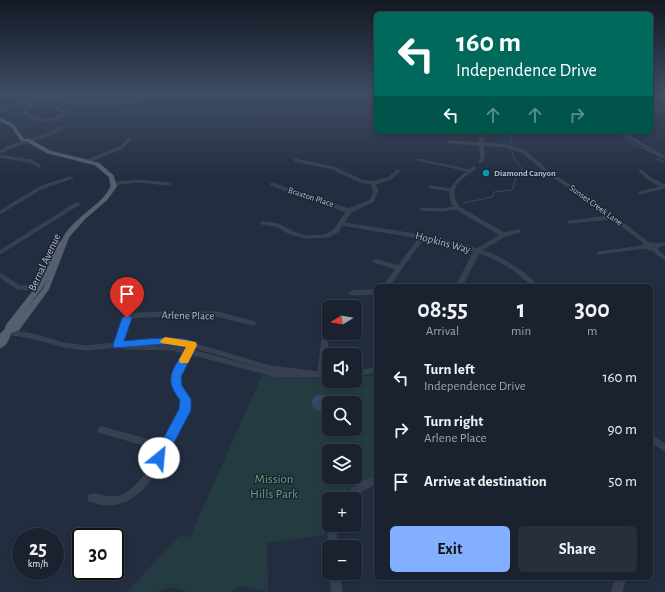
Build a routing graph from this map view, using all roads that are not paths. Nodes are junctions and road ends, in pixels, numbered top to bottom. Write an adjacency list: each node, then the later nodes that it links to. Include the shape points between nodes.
1 (9, 123): 6 (main road, via 23,140)
2 (62, 128): 6 (street)
3 (482, 134): 8 (street)
4 (624, 134): 11 (street)
5 (129, 138): 14 (street, via 122,147)
6 (27, 140): 9 (street); 14 (main road, via 48,152)
7 (450, 142): 8 (street, Sunset Creek Lane)
8 (480, 143): 15 (street, via 483,157); 33 (street, Sunset Creek Lane, via 523,151 550,174 586,196)
9 (0, 152)
10 (0, 156): 16 (street, via 31,161)
11 (665, 157)
12 (296, 160): 20 (street, via 333,168 361,181)
13 (419, 160): 26 (street, via 472,170 459,179)
14 (87, 161): 21 (main road, via 105,169 111,176)
15 (481, 162)
16 (39, 166)
17 (398, 171): 20 (street, via 384,180)
18 (641, 171): 25 (street)
19 (71, 178): 32 (street, via 40,188)
20 (373, 183): 31 (street, via 376,191 372,201)
21 (112, 184): 22 (street, via 137,181); 53 (main road, Bernal Avenue, via 104,196 67,231 54,252); 57 (main road, Bernal Avenue, via 114,186 105,199 66,237 46,289 16,328)
22 (169, 184)
23 (272, 184): 31 (street, Braxton Place)
24 (431, 187): 26 (street)
25 (665, 187): 27 (street)
26 (451, 190): 29 (street, via 450,196)
27 (640, 193)
28 (78, 204): 44 (street)
29 (457, 208): 30 (street, via 435,211); 38 (street)
30 (422, 209)
31 (349, 210): 36 (street)
32 (0, 213)
33 (614, 218): 34 (street); 41 (street, Sunset Creek Lane)
34 (570, 222)
35 (264, 223): 36 (street, via 316,238 331,234)
36 (342, 224): 39 (street, Hopkins Way)
37 (518, 231): 38 (street)
38 (503, 235): 43 (street)
39 (423, 236): 43 (street, Hopkins Way); 48 (street)
40 (665, 244): 42 (street)
41 (646, 245): 42 (street); 45 (street)
42 (654, 247): 46 (street)
43 (477, 252): 51 (street); 52 (street, Hopkins Way, via 508,264)
44 (0, 253)
45 (600, 253)
46 (665, 258)
47 (376, 261): 48 (street)
48 (399, 268): 50 (street)
49 (0, 275): 53 (street, via 20,288)
50 (387, 284)
51 (460, 284)
52 (533, 284)
53 (39, 288): 57 (main road, Bernal Avenue)
54 (374, 292): 55 (street)
55 (352, 293)
56 (253, 323): 61 (street, Arlene Place, via 217,314 138,315 127,318)
57 (8, 331): 58 (main road, Bernal Avenue); 60 (main road, Bernal Avenue); 61 (street, via 74,347)
58 (0, 338)
59 (325, 340): 66 (street)
60 (0, 345)
61 (118, 345): 62 (street, via 165,341); 63 (street, via 128,348 165,347)
62 (192, 345): 63 (street); 66 (street, via 270,368)
63 (188, 352): 66 (street, via 277,375); 69 (street, via 176,377 176,387 186,399 185,410)
64 (374, 370): 65 (street)
65 (362, 373)
66 (321, 375)
67 (102, 430): 69 (street)
68 (653, 439): 70 (street)
69 (165, 448): 73 (street, via 148,478 137,491 122,499 108,502)
70 (665, 448)
71 (374, 481): 72 (street)
72 (354, 492)
73 (92, 498)
74 (336, 580): 76 (street)
75 (620, 580): 77 (street)
76 (337, 592)
77 (617, 592)

